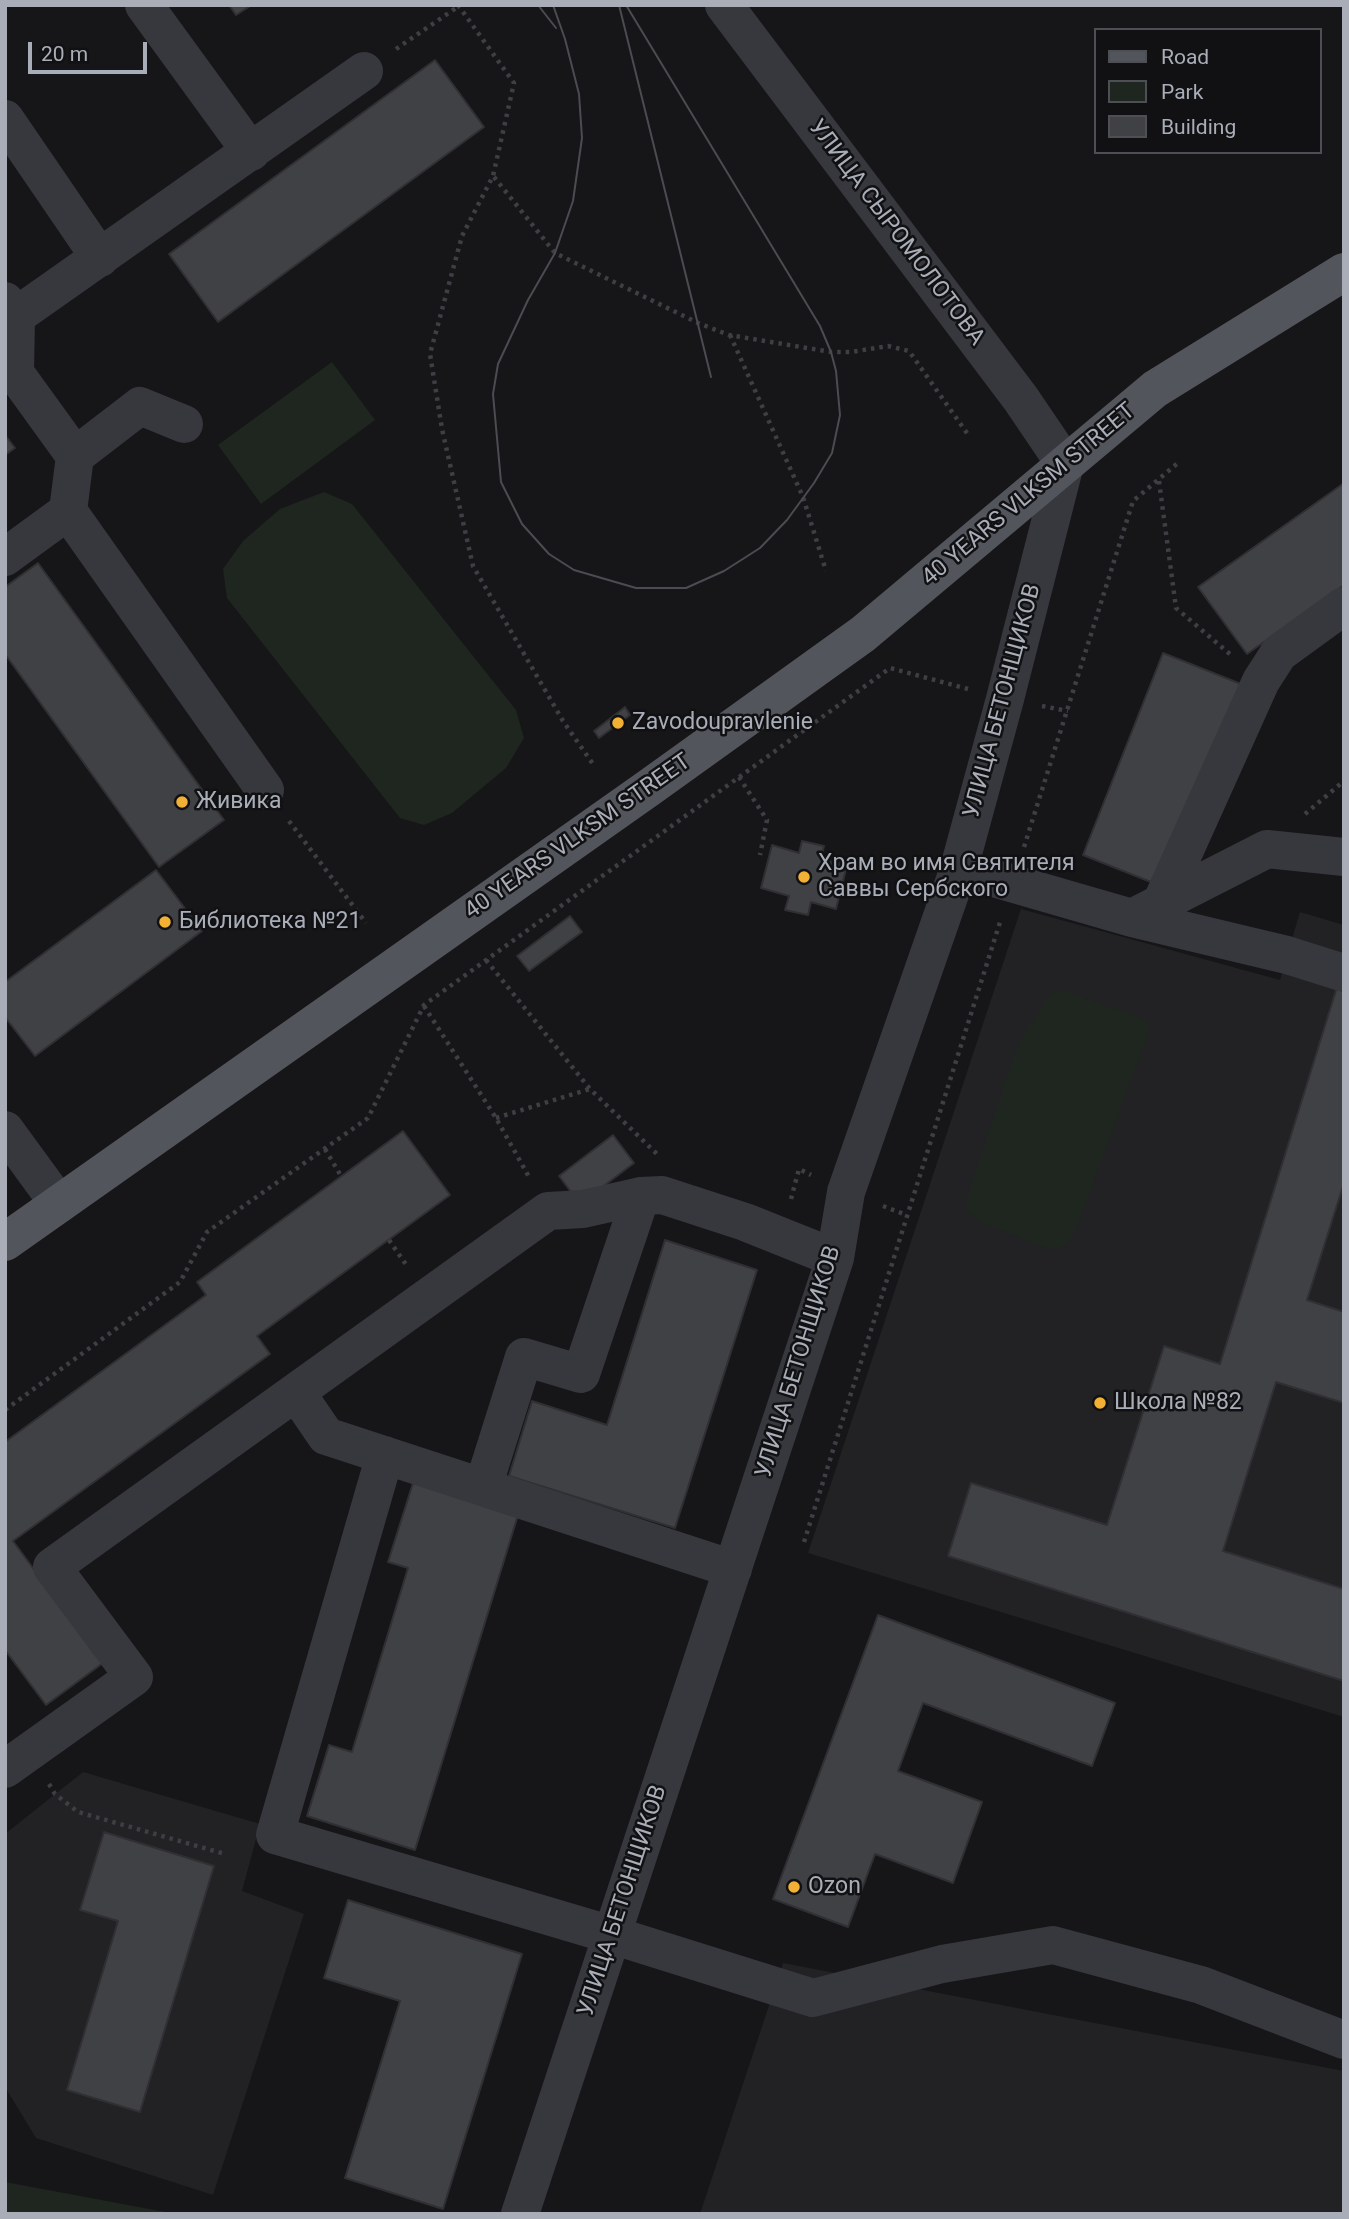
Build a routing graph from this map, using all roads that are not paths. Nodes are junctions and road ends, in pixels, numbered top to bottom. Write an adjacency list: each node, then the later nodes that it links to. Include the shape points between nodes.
1 (145, 5): 5 (street)
2 (724, 5): 11 (street, УЛИЦА СЫРОМОЛОТОВА)
3 (364, 71): 5 (street)
4 (5, 119): 6 (street)
5 (251, 152): 6 (street)
6 (100, 258): 8 (street)
7 (1344, 272): 11 (main road, 40 YEARS VLKSM STREET, via 1156,389)
8 (10, 308): 10 (street, via 15,373)
9 (184, 424): 10 (street, via 140,406)
10 (75, 456): 12 (street)
11 (1065, 464): 17 (street, УЛИЦА БЕТОНЩИКОВ); 22 (main road, 40 YEARS VLKSM STREET, via 863,634)
12 (68, 511): 13 (street); 15 (street)
13 (5, 557)
14 (1344, 606): 18 (street, via 1279,653)
15 (265, 790)
16 (1344, 857): 18 (street, via 1267,849)
17 (959, 868): 18 (street, via 1012,885); 24 (street, УЛИЦА БЕТОНЩИКОВ, via 846,1192)
18 (1147, 910): 19 (street)
19 (1344, 973)
20 (5, 1130): 22 (street)
21 (641, 1196): 24 (street, via 662,1195); 25 (street, via 583,1209 548,1211); 27 (street, via 581,1374 524,1357)
22 (59, 1204): 23 (main road, 40 YEARS VLKSM STREET)
23 (5, 1242)
24 (835, 1258): 28 (street, УЛИЦА БЕТОНЩИКОВ)
25 (296, 1392): 26 (street, via 327,1436); 29 (street, via 52,1567 134,1677)
26 (385, 1455): 27 (street); 30 (street, via 275,1835)
27 (483, 1487): 28 (street)
28 (733, 1569): 30 (street, УЛИЦА БЕТОНЩИКОВ)
29 (17, 1761)
30 (612, 1935): 31 (street, via 813,1998 942,1964 1053,1945 1201,1985); 32 (street, УЛИЦА БЕТОНЩИКОВ)
31 (1344, 2040)
32 (520, 2214)

